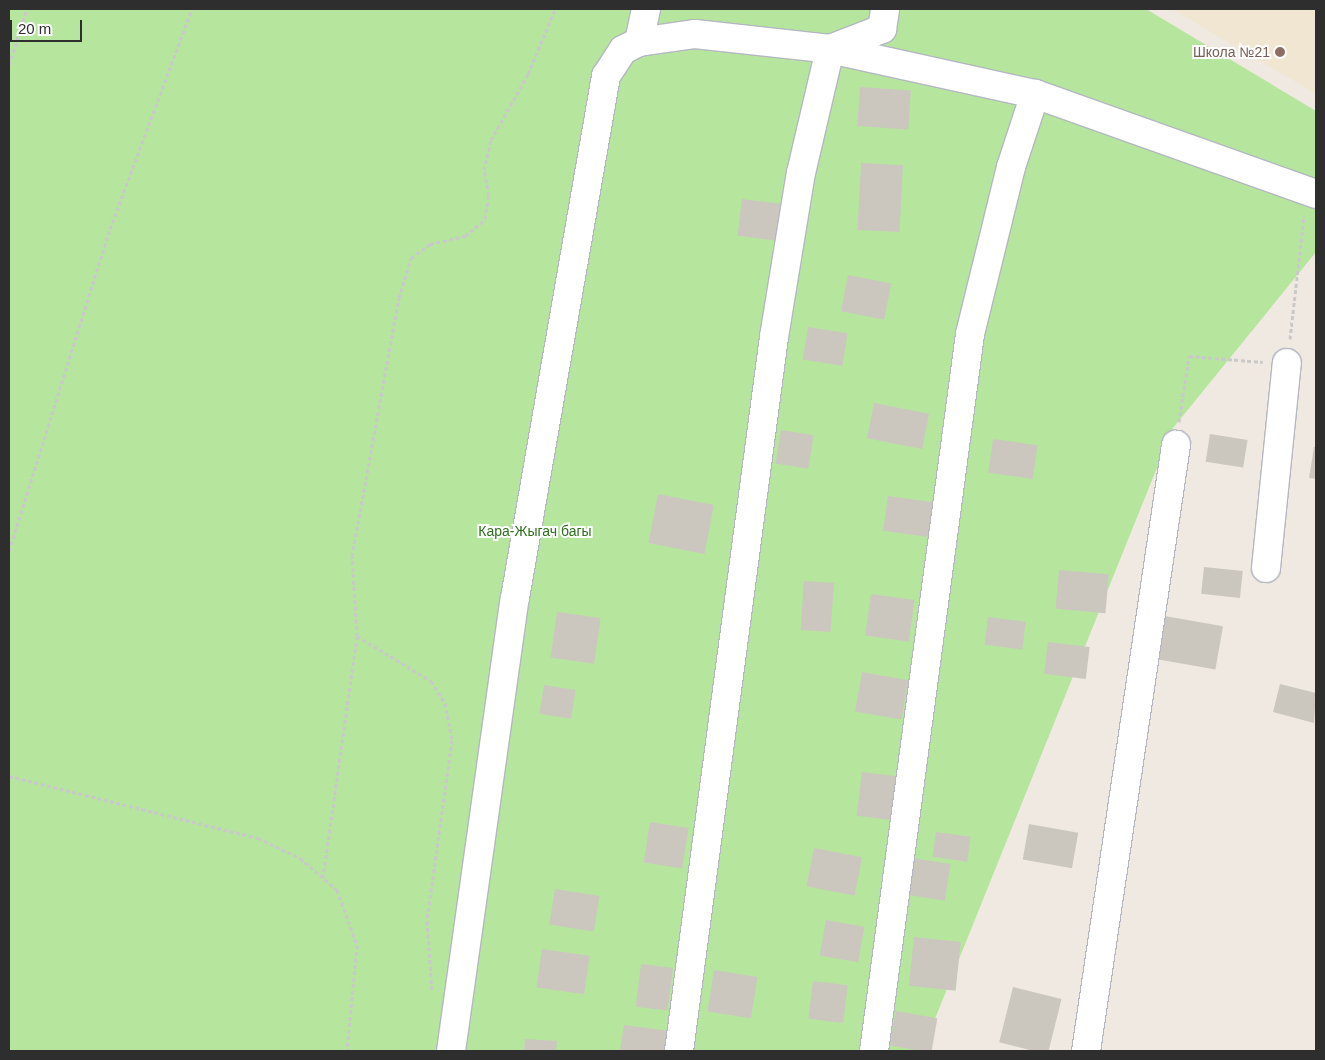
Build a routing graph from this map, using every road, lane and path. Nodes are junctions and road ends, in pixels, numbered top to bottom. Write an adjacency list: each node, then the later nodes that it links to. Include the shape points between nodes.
1 (27, 9): 8 (path)
2 (192, 9): 13 (path, via 110,229)
3 (554, 9): 15 (path, via 528,74 491,140 484,170 489,195 484,219 465,236 430,244 410,258 399,298 352,556)
4 (646, 9): 6 (street)
5 (886, 9): 7 (street, via 882,29)
6 (639, 42): 7 (street, via 695,34); 20 (street, via 623,50 606,76 515,598)
7 (830, 49): 9 (street); 21 (street, via 801,173 774,337)
8 (9, 65)
9 (1036, 94): 10 (street); 22 (street, via 1011,167 970,334)
10 (1311, 192): 11 (path)
11 (1287, 364): 12 (path, via 1189,356); 14 (street)
12 (1176, 445): 23 (street)
13 (9, 551)
14 (1266, 568)
15 (357, 636): 17 (path); 18 (path, via 431,681 445,703 452,740 427,921)
16 (9, 776): 17 (path, via 258,838 300,858)
17 (323, 878): 19 (path, via 337,890 358,945)
18 (432, 1002)
19 (347, 1051)
20 (451, 1051)
21 (679, 1051)
22 (874, 1051)
23 (1086, 1051)

